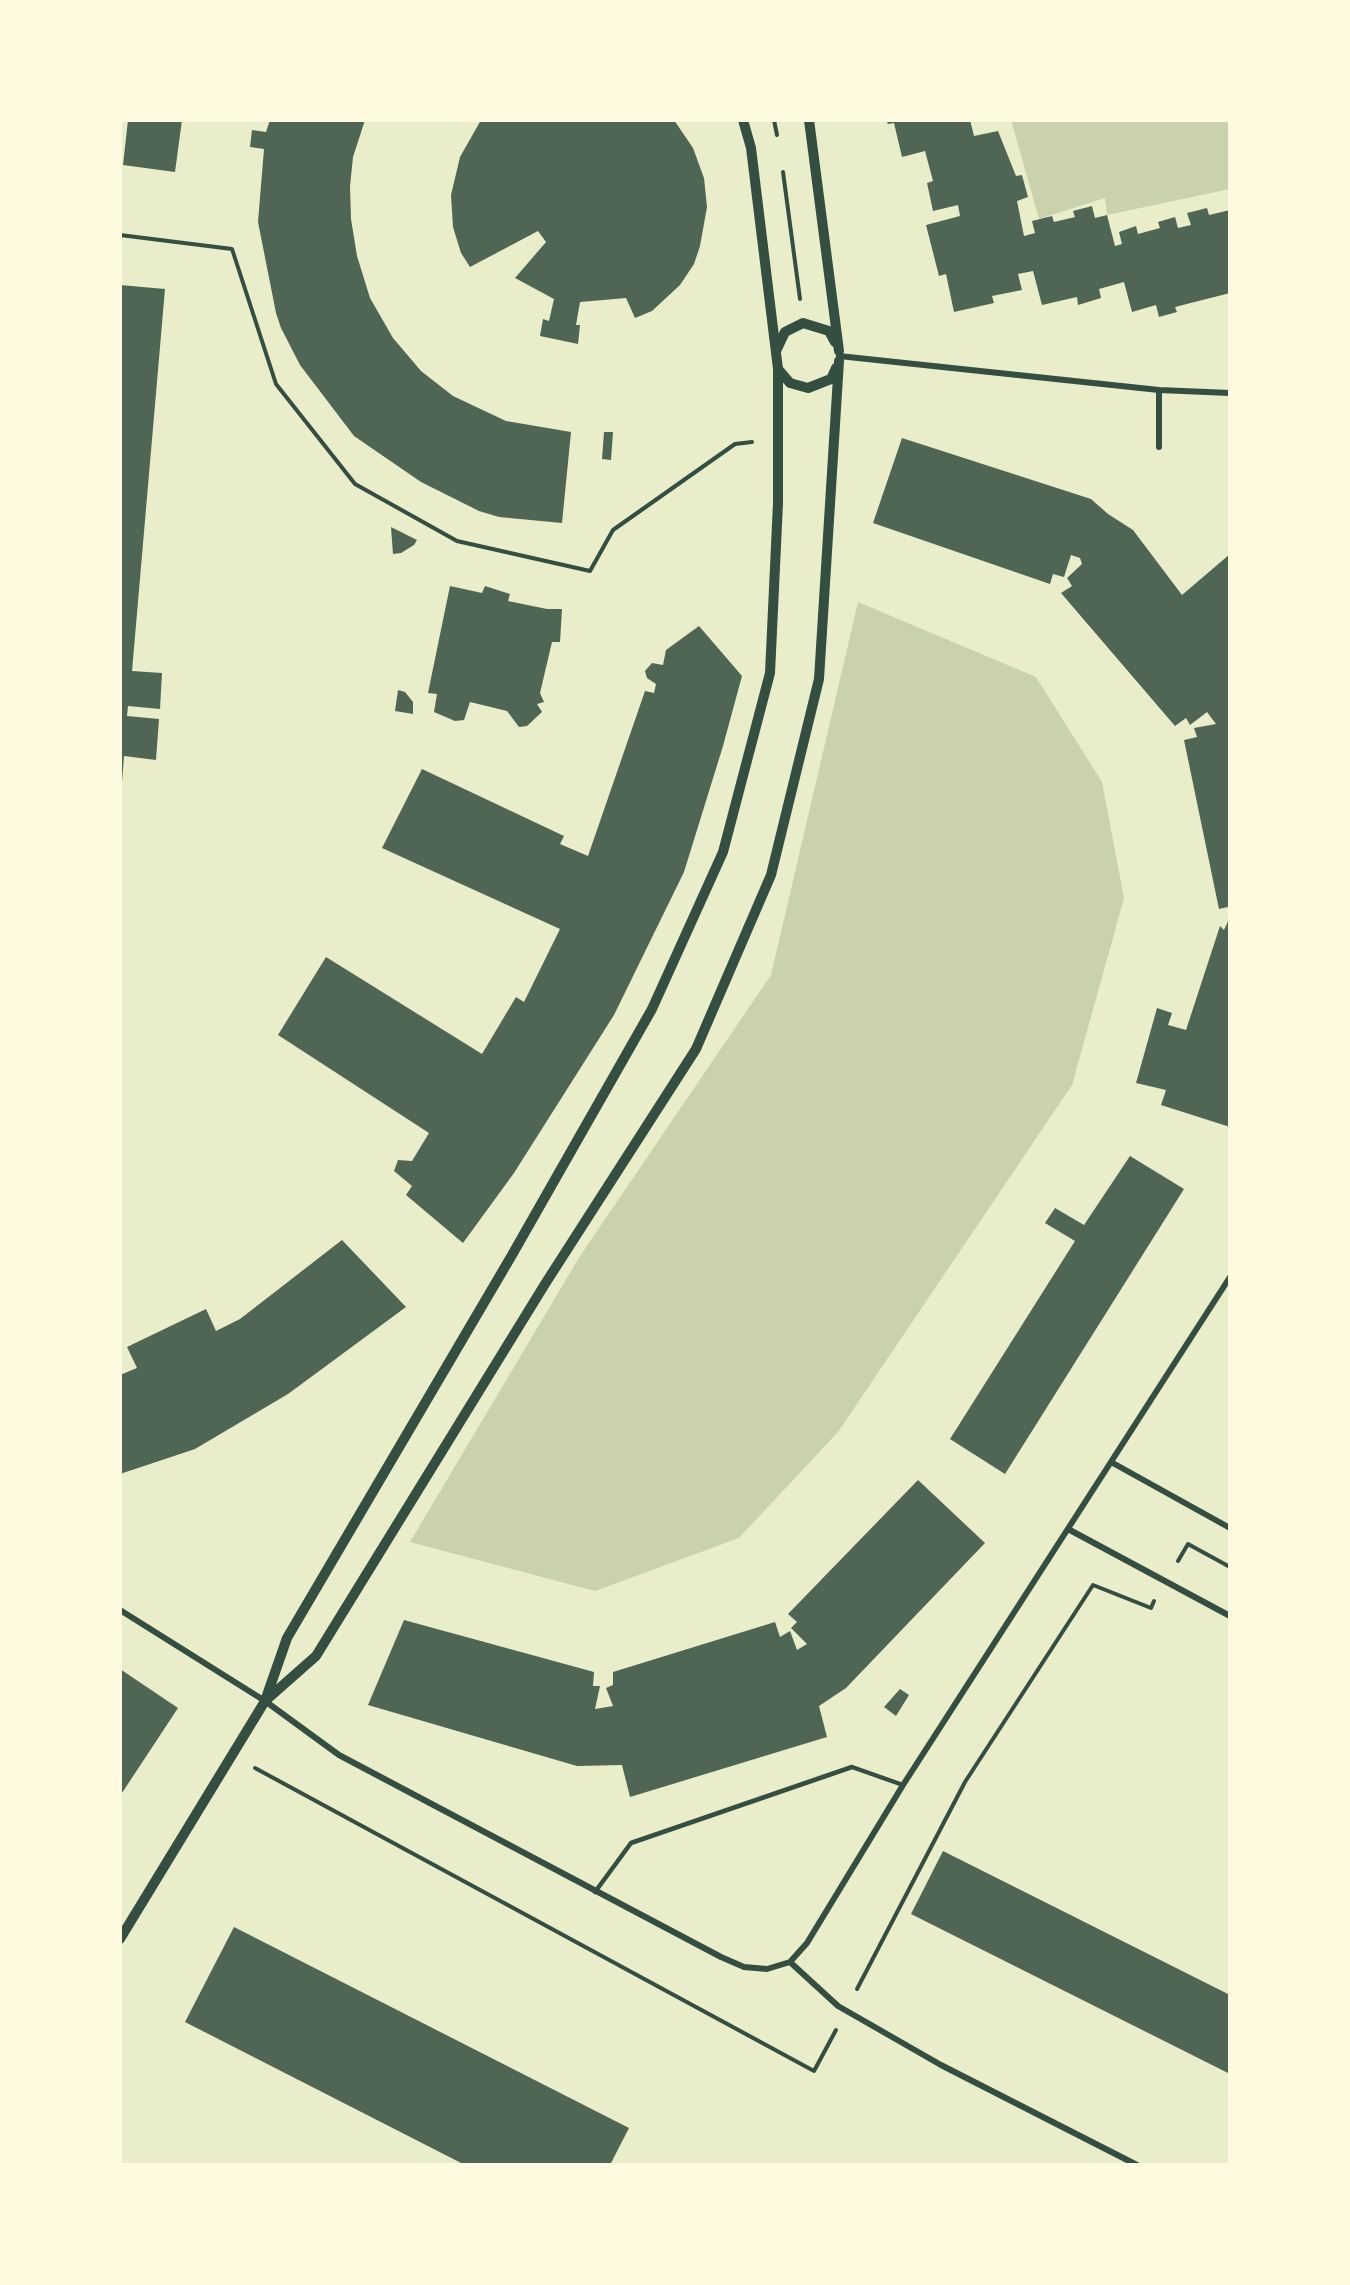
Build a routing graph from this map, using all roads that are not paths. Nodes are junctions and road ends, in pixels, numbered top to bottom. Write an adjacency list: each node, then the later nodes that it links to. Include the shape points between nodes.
1 (743, 120): 3 (street, via 751,148)
2 (809, 120): 4 (street)
3 (776, 351): 4 (street, via 785,332 803,323 830,331); 5 (street)
4 (839, 356): 5 (street, via 831,379 808,388 790,383); 6 (street); 15 (street, via 819,678 771,875 696,1049 545,1284 316,1656)
5 (778, 369): 15 (street, via 778,503 770,673 723,852 652,1009 518,1246 287,1638)
6 (1160, 390): 7 (street); 8 (street)
7 (1230, 393)
8 (1159, 447)
9 (1230, 1277): 10 (street)
10 (1111, 1462): 11 (street); 12 (street)
11 (1230, 1528)
12 (1068, 1529): 14 (street); 16 (street)
13 (120, 1610): 15 (street)
14 (1230, 1616)
15 (265, 1701): 17 (street, via 339,1755); 18 (street)
16 (903, 1785): 17 (lane, via 852,1767 630,1843); 19 (street, via 807,1943)
17 (595, 1892): 19 (street, via 744,1967 767,1969)
18 (121, 1936)
19 (790, 1962): 20 (street, via 838,2006 941,2065)
20 (1137, 2165)

